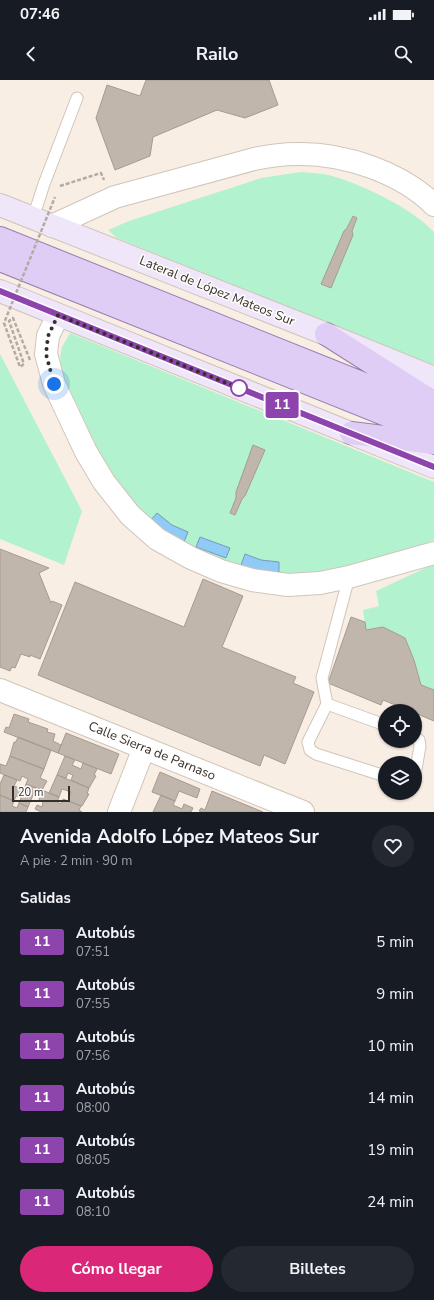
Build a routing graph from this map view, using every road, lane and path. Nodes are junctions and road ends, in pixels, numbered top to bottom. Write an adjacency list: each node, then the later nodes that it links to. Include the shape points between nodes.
1 (77, 98): 5 (lane, via 44,184)
2 (55, 197): 11 (path, bridge, via 4,323 20,367 24,364 9,321 14,318)
3 (0, 205): 5 (main road, Lateral de López Mateos Sur)
4 (434, 205): 5 (street, via 413,188 369,166 345,159 298,154 254,159 115,197)
5 (43, 222): 10 (main road, Lateral de López Mateos Sur)
6 (0, 238): 14 (main road)
7 (0, 260): 16 (main road)
8 (0, 291): 9 (main road)
9 (58, 315): 15 (main road); 20 (street, via 48,336 46,354 54,384 86,452 104,482 130,515 157,539 191,558 252,580 288,585 320,583)
10 (326, 334): 12 (main road, Lateral de López Mateos Sur); 13 (main road)
11 (30, 360)
12 (434, 378)
13 (434, 403)
14 (434, 412)
15 (351, 433): 17 (main road); 18 (main road)
16 (434, 434)
17 (434, 443)
18 (434, 467)
19 (434, 552): 20 (street)
20 (349, 577): 22 (lane, via 322,678)
21 (1, 692): 24 (street, Calle Sierra de Parnaso)
22 (327, 704): 23 (lane); 25 (lane, via 308,742 310,750)
23 (378, 722)
24 (144, 748): 26 (street, Calle Sierra de Parnaso); 27 (street)
25 (378, 774)
26 (290, 810)
27 (119, 812)

